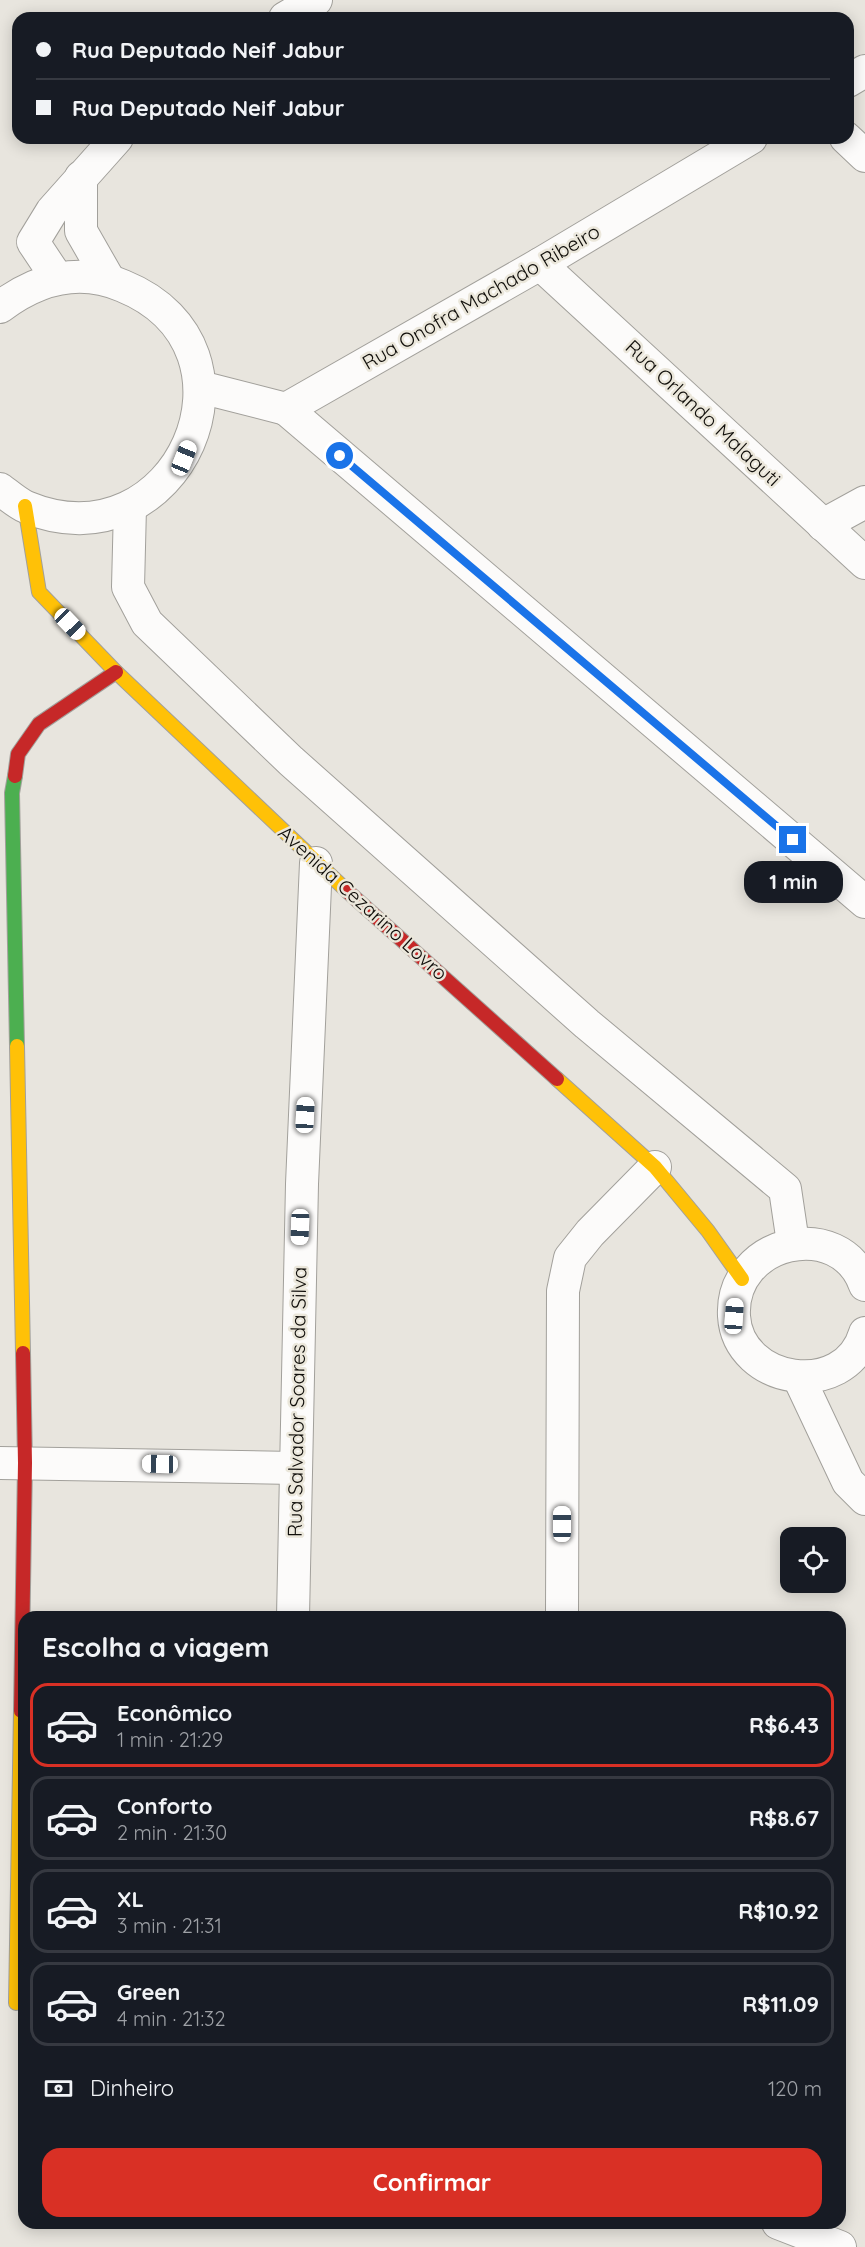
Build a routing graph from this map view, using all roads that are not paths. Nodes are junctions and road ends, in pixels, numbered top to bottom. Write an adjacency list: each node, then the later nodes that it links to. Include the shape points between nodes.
1 (316, 0): 2 (street)
2 (295, 12)
3 (111, 144): 7 (street)
4 (742, 144): 8 (street, Rua Onofra Machado Ribeiro)
5 (852, 144): 6 (street)
6 (865, 156)
7 (81, 177): 9 (street, via 52,211 33,242); 10 (street, via 81,231)
8 (540, 264): 13 (street, Rua Onofra Machado Ribeiro); 17 (street, Rua Orlando Malaguti)
9 (57, 278): 10 (street); 11 (street)
10 (109, 280): 12 (street, via 144,294 172,319 191,351)
11 (8, 299)
12 (200, 387): 13 (street); 16 (street, via 198,423 184,458 161,486)
13 (286, 410): 21 (street)
14 (12, 498): 16 (street, via 59,517 95,517); 19 (street, Avenida Cezarino Lovro, via 39,592)
15 (865, 502): 17 (street)
16 (130, 507): 23 (street, via 128,587 147,623 291,761 569,1008 785,1189)
17 (823, 525): 18 (street, Rua Orlando Malaguti)
18 (865, 563)
19 (116, 672): 20 (street, Avenida Cezarino Lovro); 28 (street, via 39,724 18,754 12,793)
20 (316, 862): 22 (street, Avenida Cezarino Lovro); 29 (street, Rua Salvador Soares da Silva)
21 (865, 902)
22 (655, 1167): 24 (street, Avenida Cezarino Lovro); 32 (street, via 570,1258 563,1291)
23 (793, 1243): 24 (street, via 772,1249); 25 (street, via 822,1245 846,1259)
24 (742, 1279): 27 (street, via 735,1297 734,1316 748,1352 762,1365)
25 (865, 1282)
26 (865, 1333): 27 (street, via 852,1355 837,1368)
27 (799, 1378): 30 (street, via 848,1482)
28 (12, 1463): 29 (street); 33 (street)
29 (294, 1468): 31 (street, Rua Salvador Soares da Silva)
30 (865, 1499)
31 (292, 1611)
32 (562, 1611)
33 (13, 2004)
34 (794, 2229): 35 (street)
35 (840, 2247)

